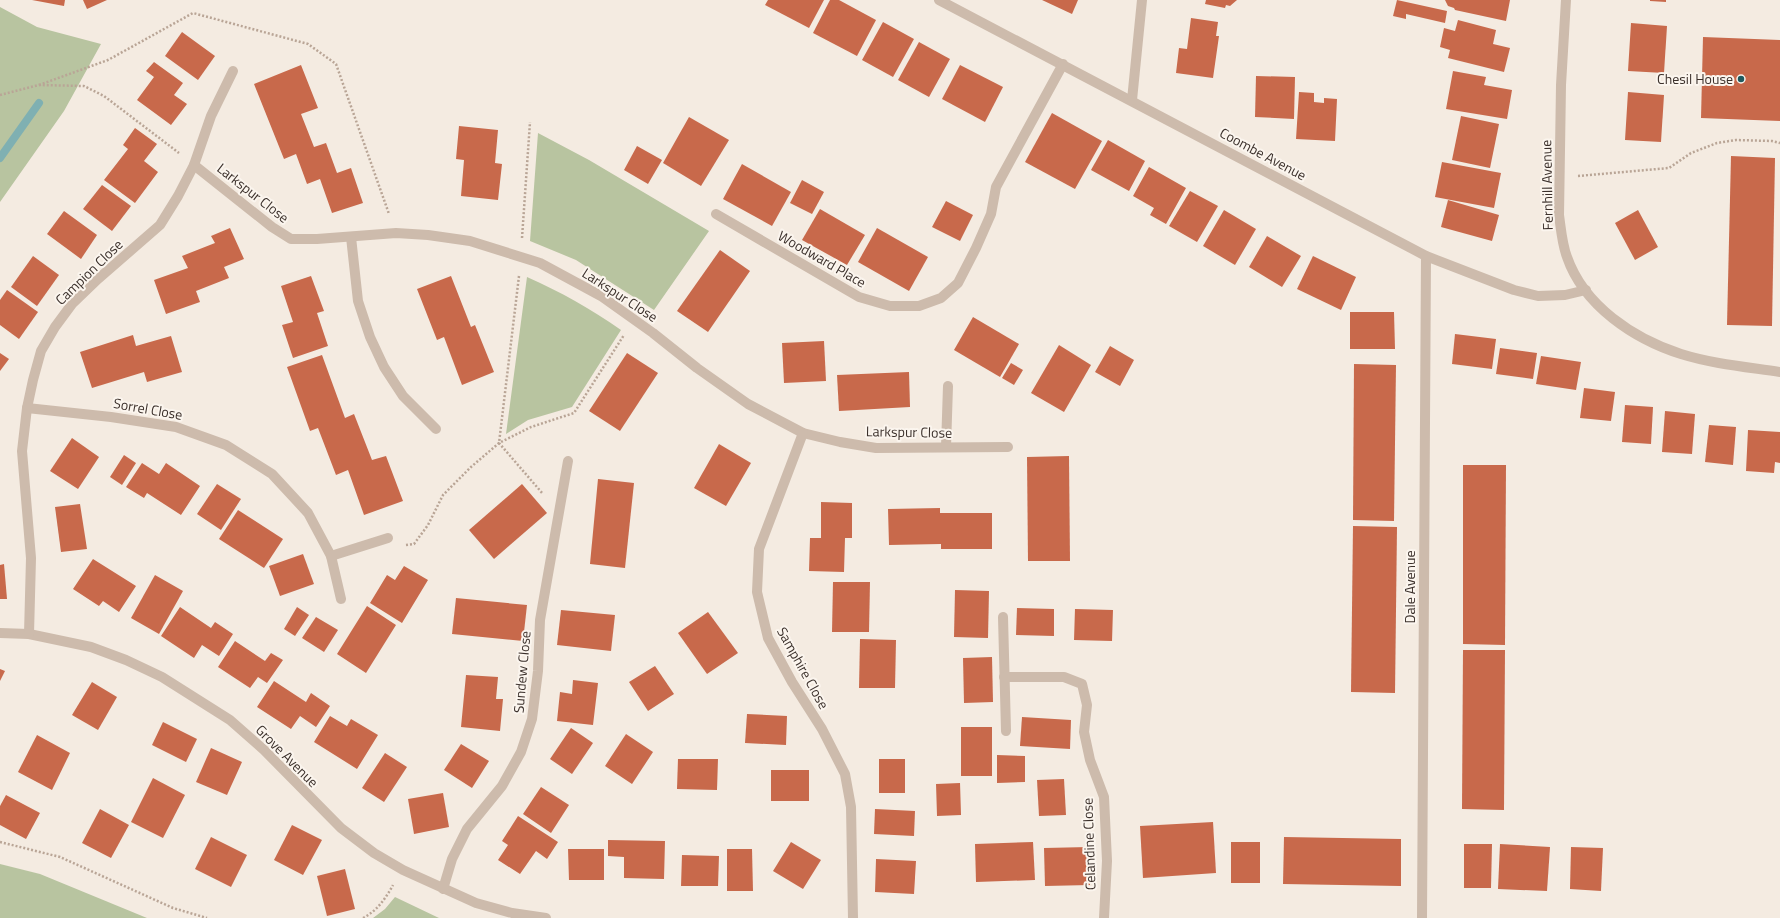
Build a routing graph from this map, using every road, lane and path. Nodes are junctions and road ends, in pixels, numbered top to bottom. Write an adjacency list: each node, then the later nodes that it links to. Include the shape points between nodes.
1 (938, 0): 4 (street, Coombe Avenue)
2 (1142, 0): 7 (street)
3 (1566, 0): 11 (street, Fernhill Avenue, via 1561,85)
4 (1063, 64): 7 (street, Coombe Avenue); 12 (street, Woodward Place, via 996,187 992,214 966,269 958,283 941,298 919,306 890,306 859,297)
5 (233, 71): 10 (street, Campion Close, via 211,116)
6 (0, 95): 10 (path, via 39,85 84,86 104,96)
7 (1132, 100): 14 (street, Coombe Avenue)
8 (530, 122): 15 (path)
9 (1780, 143): 11 (path, via 1736,140 1717,143 1691,153 1669,168)
10 (194, 165): 13 (street, Larkspur Close, via 272,228 291,239); 20 (street, Campion Close, via 160,225 72,304 55,327 41,352)
11 (1560, 177): 16 (street, Fernhill Avenue, via 1559,215 1563,243 1575,275)
12 (716, 214)
13 (351, 237): 15 (street, Larkspur Close, via 396,233 428,235 470,241); 21 (street, via 358,301 370,337 384,367 403,396)
14 (1426, 256): 16 (street, Coombe Avenue, via 1514,290 1532,294 1551,297); 44 (street, Dale Avenue)
15 (521, 257): 17 (street, Larkspur Close, via 540,263 601,296); 23 (path)
16 (1586, 290): 18 (street, Fernhill Avenue, via 1608,315 1654,343 1681,354 1714,362)
17 (634, 319): 22 (street, Larkspur Close, via 748,404); 23 (path, via 574,413 531,427)
18 (1780, 372)
19 (948, 386): 24 (street)
20 (27, 408): 29 (street, Sorrel Close, via 176,427 226,445 272,474 308,513); 33 (street, Campion Close, via 22,451 31,558)
21 (436, 430)
22 (802, 433): 24 (street, Larkspur Close, via 876,448); 42 (street, Samphire Close, via 759,549 758,592 768,638 822,729 845,774 851,807)
23 (499, 443): 27 (path); 28 (path, via 444,495 428,525 414,544 391,548)
24 (946, 447): 25 (street, Larkspur Close)
25 (1008, 447)
26 (568, 461): 27 (street, Sundew Close)
27 (559, 512): 38 (street, Sundew Close, via 540,620 538,671 532,719 520,752 502,786 467,829 452,859)
28 (388, 538): 29 (street)
29 (331, 556): 30 (street, Sorrel Close)
30 (341, 600)
31 (1003, 617): 34 (street)
32 (0, 633): 33 (street, Grove Avenue)
33 (29, 634): 37 (street, Grove Avenue, via 91,647 162,677 230,720 264,750 341,828 374,853)
34 (1004, 677): 35 (street); 43 (street, Celandine Close, via 1064,677 1082,684 1087,705 1084,732 1090,760 1104,797 1107,861)
35 (1006, 731)
36 (0, 842): 39 (path, via 60,857 173,908)
37 (403, 870): 38 (street, Grove Avenue); 40 (path, via 385,900)
38 (443, 889): 41 (street, Grove Avenue, via 476,903 512,913)
39 (207, 918)
40 (363, 918)
41 (546, 918)
42 (853, 918)
43 (1104, 918)
44 (1422, 918)

